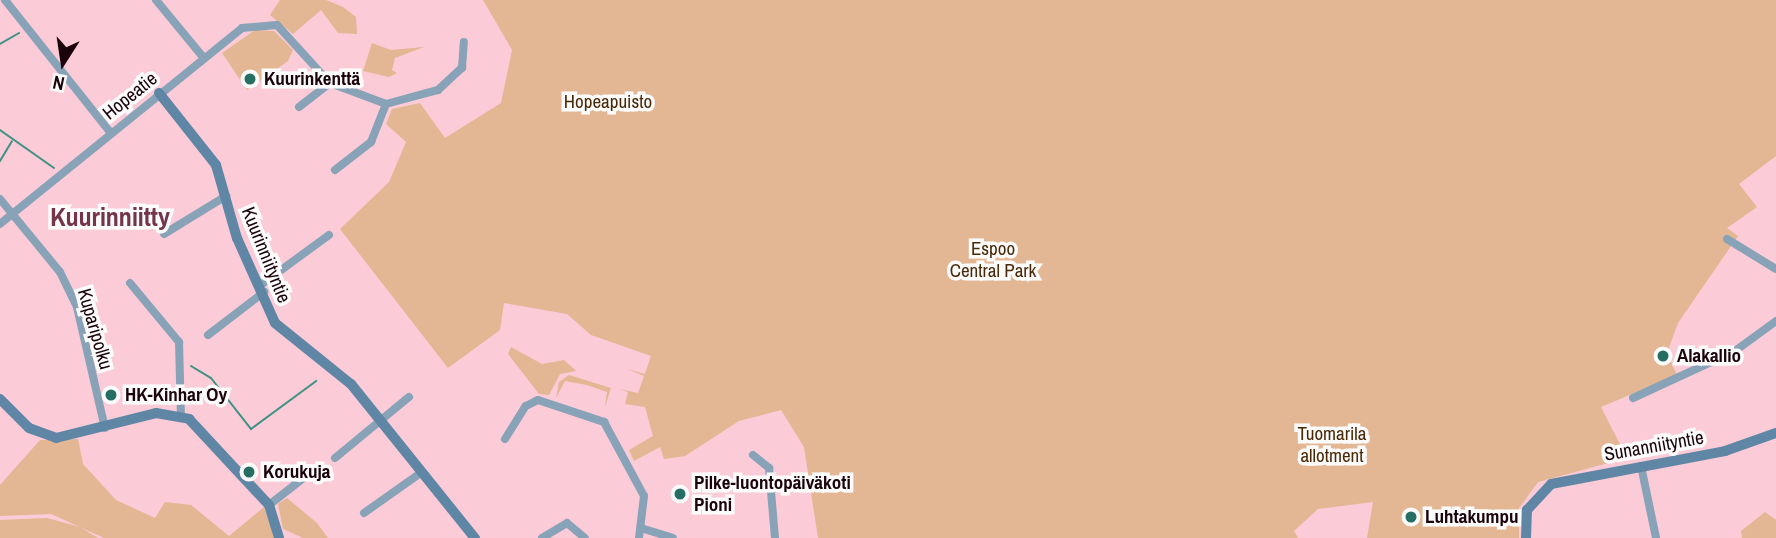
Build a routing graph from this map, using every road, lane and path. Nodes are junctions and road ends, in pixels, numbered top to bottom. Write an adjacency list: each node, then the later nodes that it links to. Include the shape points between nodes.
1 (5, 0): 9 (street)
2 (156, 0): 4 (street)
3 (464, 42): 7 (street, via 462,68 439,90)
4 (203, 57): 5 (street, Hopeatie, via 255,23 277,26); 6 (street, Hopeatie)
5 (330, 83): 7 (street); 8 (street)
6 (159, 93): 9 (street, Hopeatie); 11 (street, Kuurinniityntie, via 211,155)
7 (386, 104): 10 (street, via 371,142)
8 (299, 107)
9 (110, 132): 13 (street, Hopeatie)
10 (335, 170)
11 (226, 196): 15 (street); 21 (street, Kuurinniityntie, via 237,238)
12 (0, 199): 13 (street, Kuparipolku)
13 (12, 215): 14 (street, Hopeatie); 29 (street, Kuparipolku, via 60,272 77,307)
14 (0, 224)
15 (164, 234)
16 (328, 235): 21 (street)
17 (1727, 239): 19 (street)
18 (1776, 258): 19 (street)
19 (1774, 268)
20 (130, 283): 27 (street, via 179,342)
21 (263, 288): 23 (street); 28 (street, Kuurinniityntie, via 282,331 338,371)
22 (1776, 321): 25 (street, via 1735,351)
23 (208, 335)
24 (409, 397): 28 (street)
25 (1633, 398)
26 (0, 399): 29 (street, via 40,434 61,437)
27 (181, 416): 29 (street, via 156,413); 37 (street, via 210,437)
28 (380, 420): 33 (street); 35 (street, Kuurinniityntie)
29 (105, 428)
30 (1776, 433): 34 (street, Sunanniityntie, via 1725,451)
31 (505, 439): 39 (street, via 526,406 538,400 604,422 644,496)
32 (753, 455): 46 (street, via 769,468)
33 (335, 458)
34 (1641, 466): 47 (street, Sunanniityntie, via 1561,480 1539,492 1527,510); 48 (street)
35 (422, 472): 38 (street); 41 (street, Kuurinniityntie)
36 (306, 476): 37 (street)
37 (269, 505): 40 (street)
38 (365, 513)
39 (644, 529): 44 (street); 45 (street)
40 (279, 538)
41 (475, 538)
42 (542, 538): 43 (street, via 567,523)
43 (585, 538)
44 (639, 538)
45 (673, 538)
46 (775, 538)
47 (1526, 538)
48 (1656, 538)

